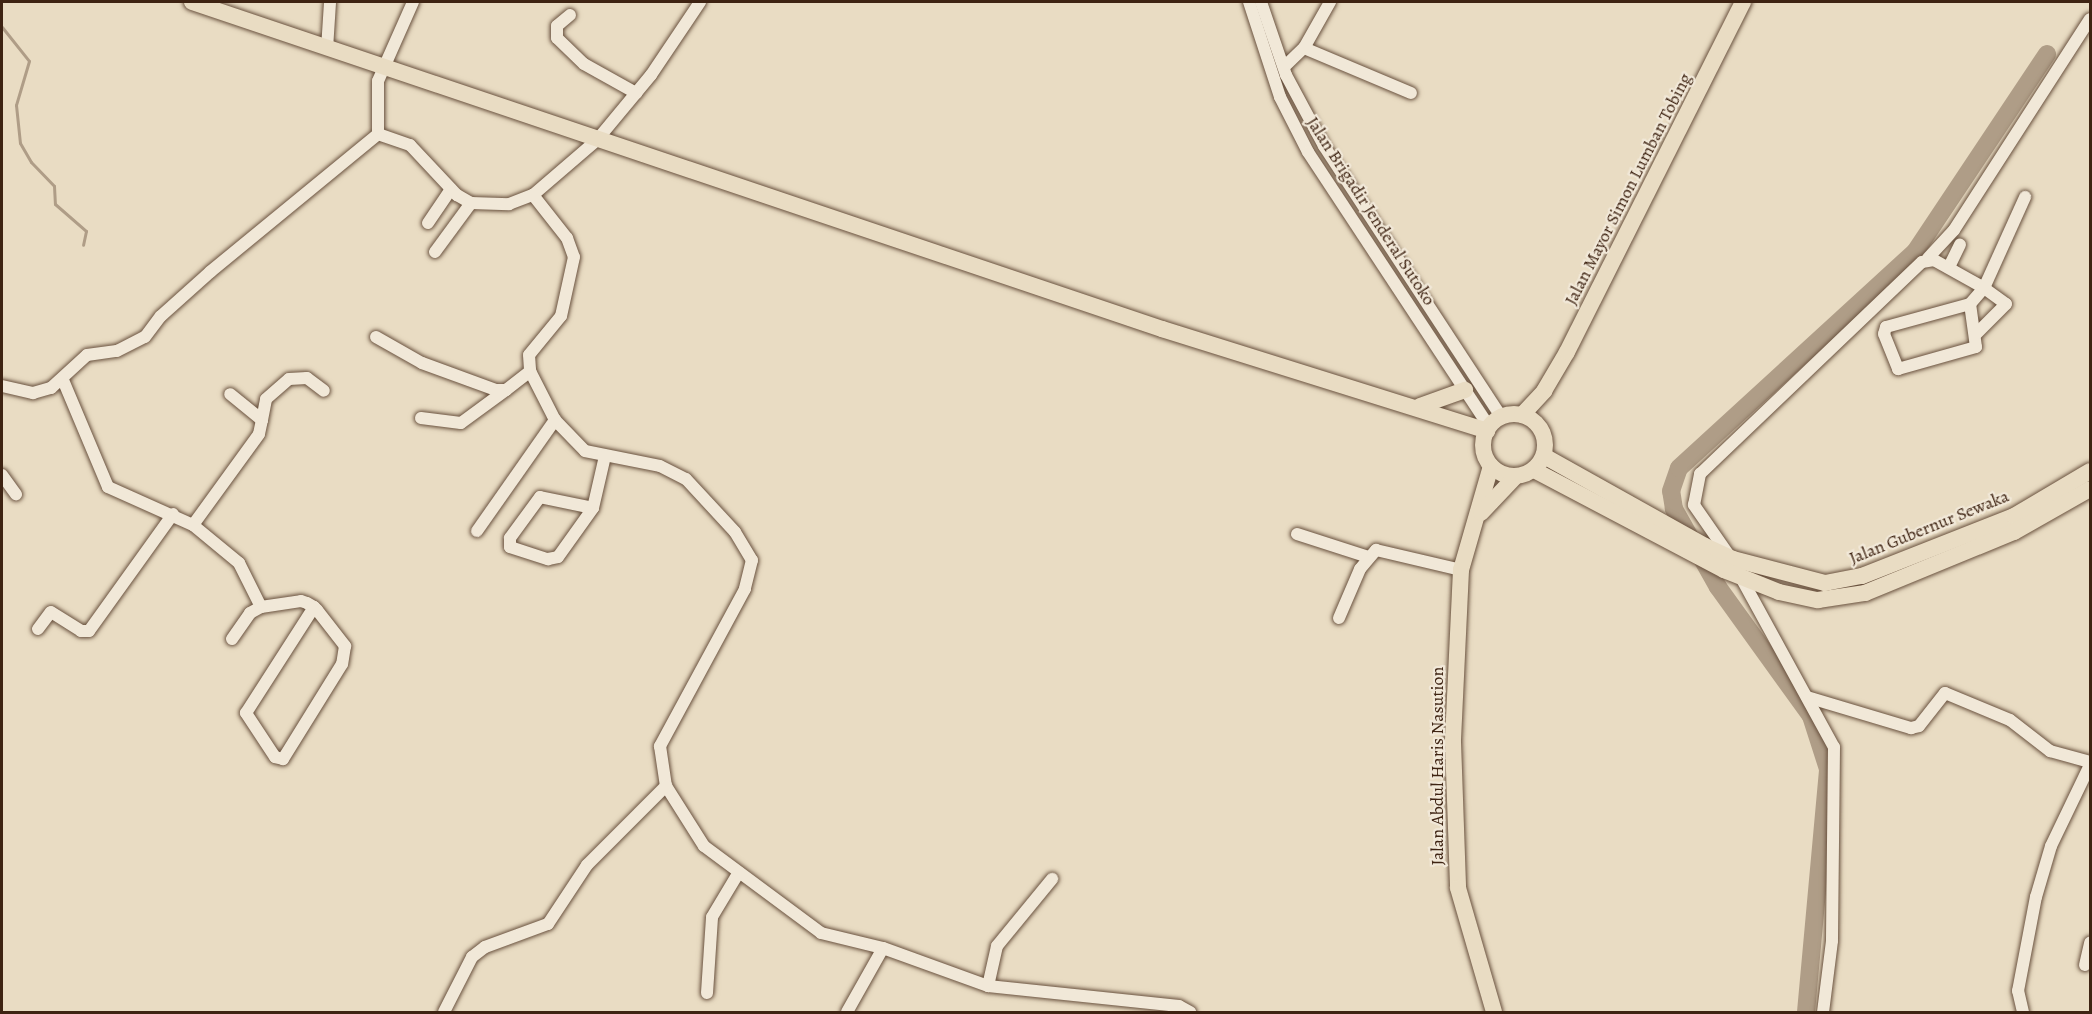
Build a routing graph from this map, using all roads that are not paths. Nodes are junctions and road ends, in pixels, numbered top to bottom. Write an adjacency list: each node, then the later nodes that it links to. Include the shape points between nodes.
1 (192, 2): 8 (main road)
2 (330, 2): 12 (street)
3 (413, 2): 14 (street)
4 (700, 2): 15 (street)
5 (1330, 2): 11 (street)
6 (1743, 2): 40 (main road, Jalan Mayor Simon Lumban Tobing, via 1652,189)
7 (1256, 4): 13 (street); 20 (street, Jalan Brigadir Jenderal Sutoko, via 1280,97)
8 (217, 6): 12 (main road)
9 (570, 15): 15 (street, via 557,26 557,38 584,64)
10 (2091, 19): 28 (street, via 1954,230)
11 (1304, 48): 13 (street); 16 (street)
12 (327, 49): 14 (main road)
13 (1284, 67): 19 (street)
14 (383, 68): 17 (street, via 374,101); 18 (main road)
15 (636, 93): 18 (street)
16 (1411, 93)
17 (378, 134): 21 (street, via 410,145); 35 (street, via 210,272 161,316 145,337 117,351 87,355)
18 (597, 140): 22 (street); 42 (main road, via 1162,329)
19 (1324, 146): 20 (street); 48 (street)
20 (1308, 152): 38 (street, Jalan Brigadir Jenderal Sutoko)
21 (451, 189): 24 (street); 25 (street)
22 (533, 195): 24 (street, via 501,205); 34 (street, via 567,238 573,257 567,302 529,355)
23 (2025, 197): 30 (street)
24 (471, 203): 27 (street)
25 (428, 223)
26 (1960, 244): 29 (street)
27 (435, 252)
28 (1928, 258): 29 (street); 68 (street, via 1855,321 1700,474 1694,505)
29 (1949, 267): 30 (street)
30 (1984, 288): 31 (street); 32 (street, via 2006,304)
31 (1970, 304): 32 (street); 32 (street, via 1886,327 1884,334 1898,369 1976,347)
32 (1976, 334)
33 (376, 337): 37 (street, via 476,385)
34 (530, 371): 37 (street); 46 (street)
35 (63, 380): 36 (street, via 33,393); 60 (street, via 108,487)
36 (2, 389)
37 (506, 390): 44 (street, via 461,423)
38 (1465, 390): 42 (main road); 48 (street, Jalan Brigadir Jenderal Sutoko)
39 (324, 391): 45 (street, via 307,378 289,379 266,399)
40 (1544, 392): 43 (main road, Jalan Mayor Simon Lumban Tobing); 49 (main road, Jalan Mayor Simon Lumban Tobing)
41 (230, 394): 45 (street)
42 (1420, 406): 47 (main road)
43 (1522, 415): 48 (main road); 49 (main road)
44 (422, 418)
45 (262, 420): 62 (street, via 244,459)
46 (555, 420): 50 (street, via 573,443); 64 (street)
47 (1454, 420): 48 (main road); 52 (main road)
48 (1492, 425): 52 (main road)
49 (1541, 428): 51 (main road)
50 (605, 456): 59 (street); 77 (street, via 660,466 686,479 735,531 752,560 746,589 660,746)
51 (1544, 456): 53 (main road); 63 (main road)
52 (1487, 459): 56 (main road); 61 (main road, Jalan Abdul Haris Nasution)
53 (1534, 470): 56 (main road); 63 (main road)
54 (2091, 471): 68 (main road, Jalan Gubernur Sewaka, via 2014,516 1853,579 1802,580)
55 (2, 476): 58 (street)
56 (1515, 477): 61 (main road)
57 (2091, 489): 68 (main road, via 2014,532 1865,593 1818,600)
58 (16, 494)
59 (593, 508): 59 (street, via 558,557 548,560 510,547 510,538 540,497)
60 (173, 514): 62 (street); 73 (street, via 89,631 81,631 51,612)
61 (1478, 516): 69 (main road, Jalan Abdul Haris Nasution)
62 (193, 525): 70 (street, via 239,563)
63 (1653, 527): 66 (main road); 66 (main road, via 1673,532)
64 (477, 531)
65 (1298, 534): 67 (street)
66 (1698, 550): 68 (main road)
67 (1368, 557): 69 (street, via 1376,550 1391,550); 72 (street)
68 (1732, 568): 75 (street)
69 (1461, 570): 88 (main road, Jalan Abdul Haris Nasution, via 1453,742 1457,878 1471,948)
70 (261, 607): 71 (street, via 301,601); 74 (street, via 250,613)
71 (314, 607): 71 (street, via 246,713 279,760 286,757 345,657 345,646)
72 (1339, 618)
73 (38, 629)
74 (232, 639)
75 (1807, 697): 76 (street, via 1911,728 1919,726 1940,693 1945,693 2010,720 2050,751); 89 (street, via 1827,729 1836,769 1830,865 1832,941)
76 (2091, 764): 90 (street, via 2050,846 2041,879 2021,964 2018,991)
77 (666, 786): 78 (street, via 704,846); 86 (street, via 587,865 548,924 485,947 472,957)
78 (739, 872): 81 (street, via 812,930); 84 (street, via 712,917)
79 (1052, 879): 83 (street, via 997,946)
80 (2091, 943): 82 (street)
81 (883, 948): 83 (street); 87 (street)
82 (2085, 965)
83 (988, 986): 85 (street)
84 (707, 993)
85 (1185, 1011)
86 (444, 1012)
87 (847, 1012)
88 (1494, 1012)
89 (1823, 1012)
90 (2024, 1012)

